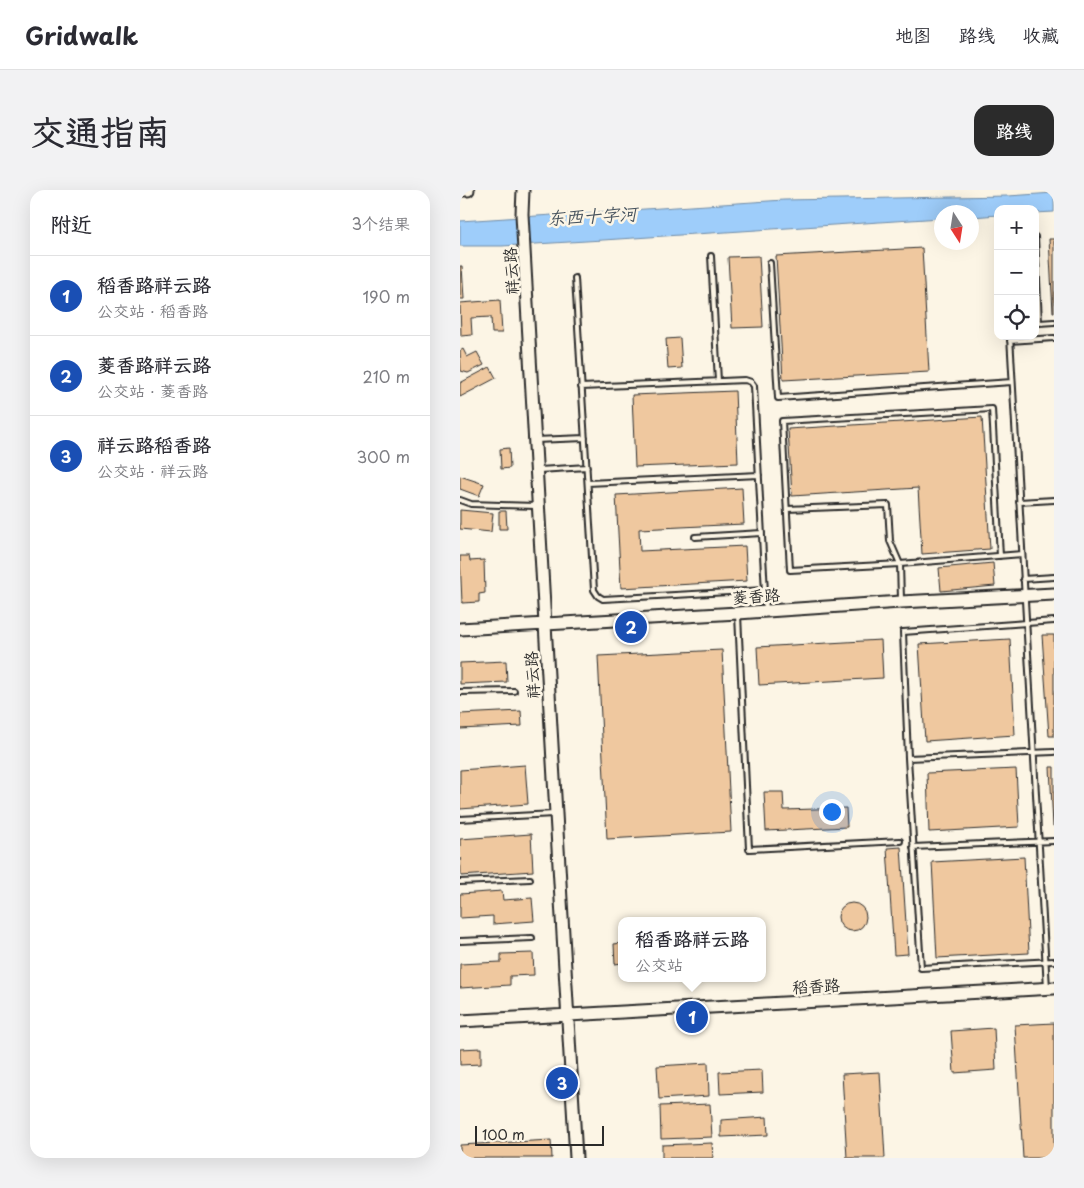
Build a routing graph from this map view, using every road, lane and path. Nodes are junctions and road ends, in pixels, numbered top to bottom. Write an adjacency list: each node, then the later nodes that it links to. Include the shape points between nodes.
1 (460, 190): 2 (street)
2 (468, 190)
3 (523, 190): 16 (street, 祥云路)
4 (711, 256): 12 (lane)
5 (770, 263): 13 (lane, via 778,398)
6 (575, 278): 14 (lane)
7 (1037, 295): 8 (lane, via 1039,323)
8 (1054, 322)
9 (1039, 338): 10 (lane)
10 (1054, 338)
11 (1010, 340): 13 (lane)
12 (718, 381): 14 (lane); 19 (lane, via 745,380 754,386)
13 (1012, 382): 23 (lane)
14 (582, 387): 15 (lane)
15 (585, 438): 16 (lane); 17 (lane)
16 (535, 440): 18 (street, 祥云路)
17 (587, 467): 18 (lane); 20 (lane)
18 (537, 470): 24 (street, 祥云路)
19 (759, 475): 20 (lane); 26 (lane)
20 (588, 482): 33 (lane, via 594,590 603,600)
21 (460, 500): 24 (lane, via 471,504)
22 (1054, 500): 23 (lane)
23 (1019, 502): 28 (lane)
24 (538, 506): 41 (street, 祥云路)
25 (787, 509): 29 (lane, via 782,421 992,409); 30 (lane, via 888,505 890,541); 30 (lane, via 790,570)
26 (762, 533): 27 (lane); 33 (lane)
27 (695, 537)
28 (1022, 554): 29 (lane); 32 (lane)
29 (1000, 556): 30 (lane)
30 (900, 564): 36 (lane)
31 (1054, 577): 32 (lane)
32 (1023, 579): 35 (lane)
33 (765, 590): 37 (lane)
34 (1054, 594): 35 (street, 菱香路)
35 (1024, 595): 36 (street, 菱香路); 40 (lane)
36 (901, 602): 37 (street, 菱香路)
37 (766, 611): 38 (street, 菱香路)
38 (738, 613): 41 (street, 菱香路); 50 (lane, via 749,849)
39 (1054, 622): 40 (lane)
40 (1026, 623): 46 (lane); 47 (lane, via 903,632)
41 (545, 624): 42 (street, 菱香路); 48 (street, 祥云路)
42 (460, 629)
43 (514, 691): 44 (lane)
44 (460, 692)
45 (1054, 752): 46 (lane)
46 (1033, 753): 47 (lane); 52 (lane)
47 (908, 758): 53 (lane)
48 (556, 814): 49 (lane); 61 (street, 祥云路)
49 (460, 819)
50 (900, 841)
51 (1054, 841): 52 (lane)
52 (1038, 842): 53 (lane); 58 (lane)
53 (913, 847): 58 (lane, via 921,968)
54 (530, 879): 55 (lane)
55 (460, 882)
56 (532, 938): 57 (lane)
57 (460, 941)
58 (1045, 961): 59 (lane); 60 (lane)
59 (1054, 961)
60 (1050, 988): 61 (street, 稻香路)
61 (568, 1015): 62 (street, 稻香路); 63 (street, 祥云路)
62 (460, 1021)
63 (576, 1158)

